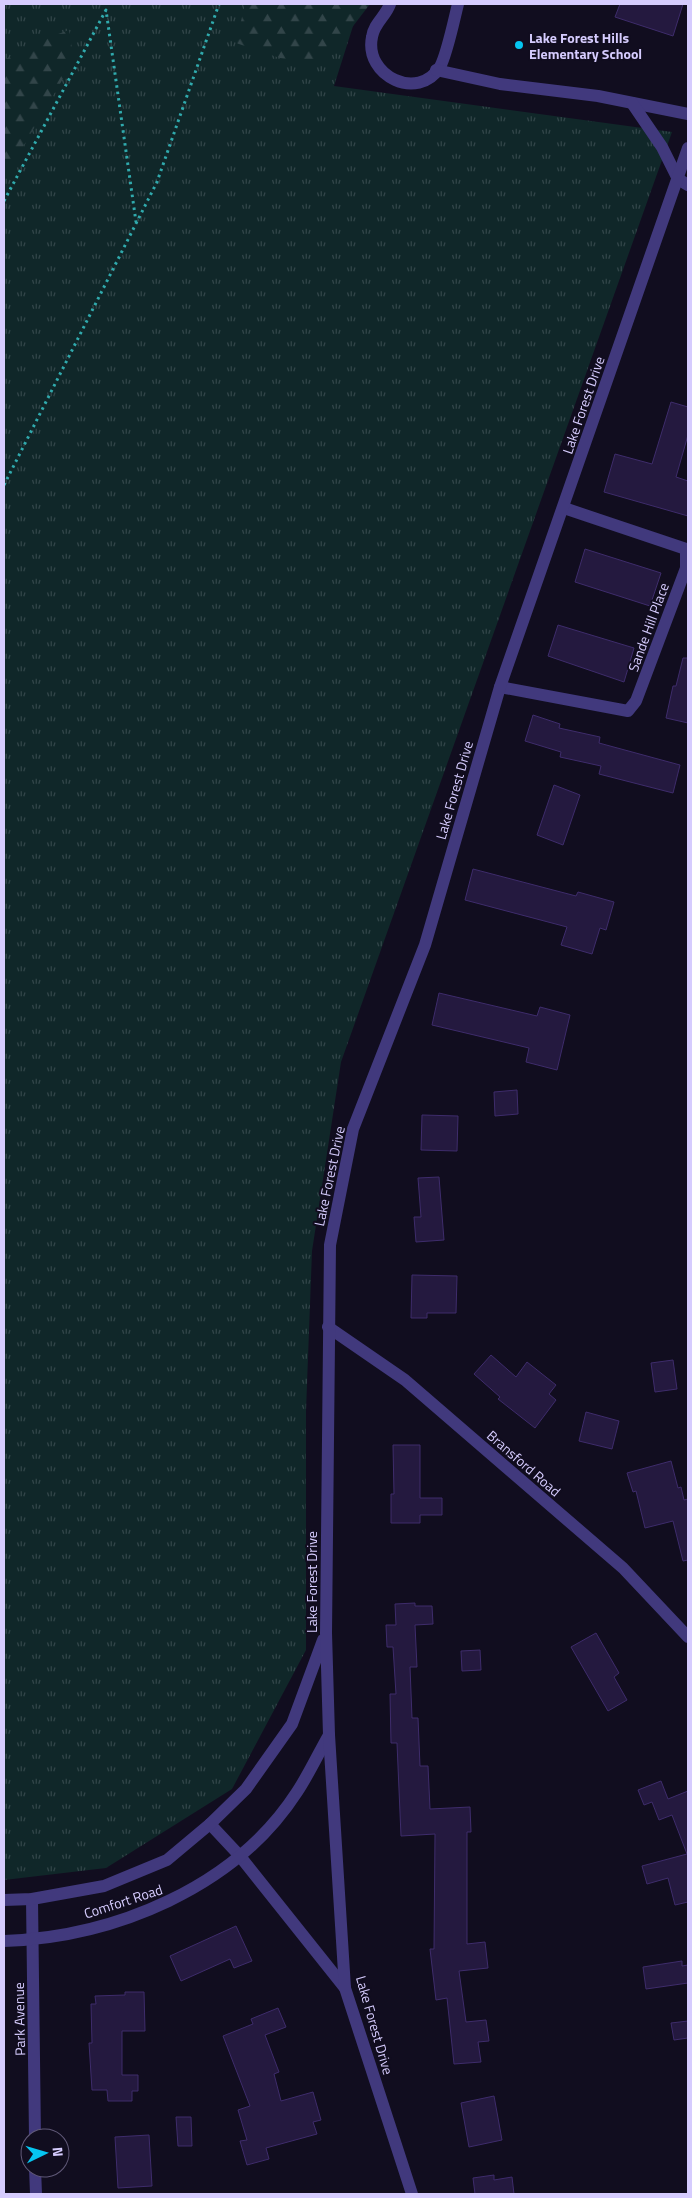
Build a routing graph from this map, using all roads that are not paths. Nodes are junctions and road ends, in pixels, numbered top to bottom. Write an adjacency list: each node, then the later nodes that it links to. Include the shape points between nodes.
1 (390, 4): 3 (street, via 372,34 370,47 379,69 398,82 410,83 422,81)
2 (458, 4): 3 (street, via 440,66)
3 (436, 70): 4 (street, via 500,84)
4 (632, 103): 5 (street); 7 (street)
5 (688, 114)
6 (688, 148): 7 (street, Lake Forest Drive)
7 (683, 182): 8 (street, Lake Forest Drive)
8 (564, 508): 9 (street, Lake Forest Drive); 9 (street, Sande Hill Place, via 686,550 686,568 636,701 628,712)
9 (500, 687): 10 (street, Lake Forest Drive, via 424,945 353,1129 330,1245)
10 (328, 1327): 11 (street, Lake Forest Drive); 12 (street, Bransford Road, via 412,1386 623,1568)
11 (326, 1633): 13 (street, Lake Forest Drive); 14 (street, Comfort Road, via 292,1724 246,1789)
12 (688, 1637)
13 (329, 1735): 15 (street, Comfort Road, via 297,1792 269,1827); 20 (street, Lake Forest Drive)
14 (210, 1824): 15 (street); 16 (street, Comfort Road, via 168,1860 104,1886)
15 (239, 1855): 18 (street, Comfort Road, via 188,1892 158,1907 102,1926); 20 (street)
16 (32, 1899): 17 (street, Comfort Road); 18 (street, Park Avenue)
17 (4, 1900)
18 (33, 1940): 19 (street, Comfort Road); 21 (street, Park Avenue)
19 (4, 1941)
20 (345, 1988): 24 (street, Lake Forest Drive)
21 (35, 2128)
22 (35, 2178): 23 (street)
23 (36, 2194)
24 (412, 2194)

